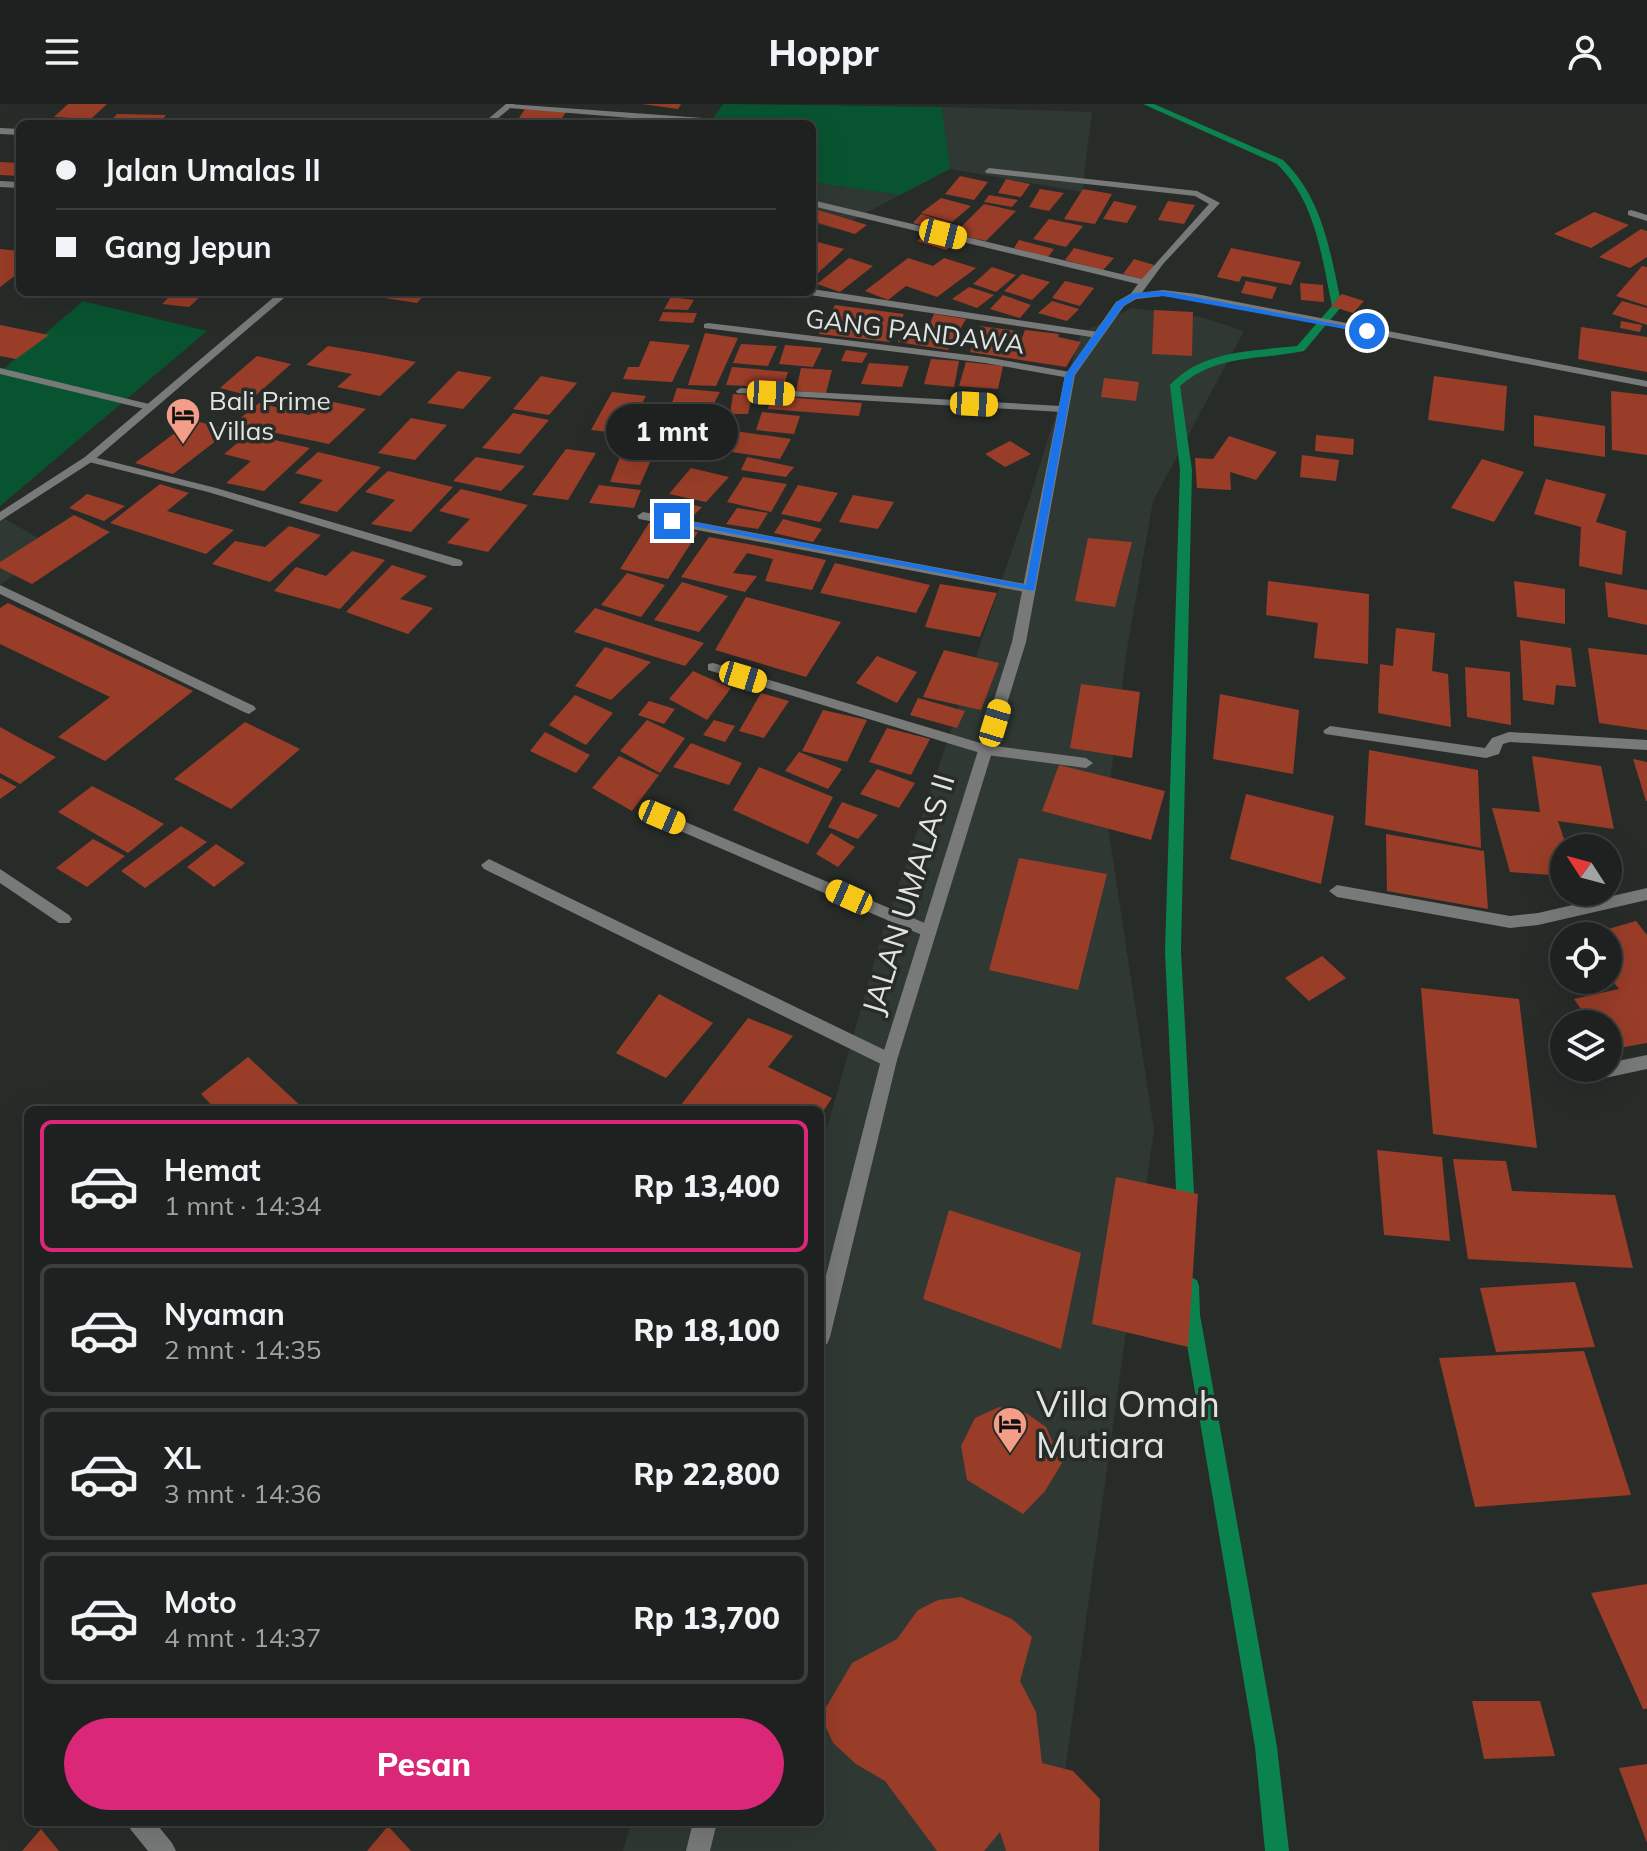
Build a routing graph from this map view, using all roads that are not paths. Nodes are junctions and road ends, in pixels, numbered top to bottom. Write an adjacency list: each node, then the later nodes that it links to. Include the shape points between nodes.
1 (510, 105): 2 (street); 3 (street)
2 (491, 120)
3 (691, 120)
4 (989, 171): 8 (street, JALAN UMALAS II, via 1197,194 1215,203)
5 (816, 204): 8 (street)
6 (1631, 213): 7 (street)
7 (1647, 218)
8 (1139, 290): 12 (street, JALAN UMALAS II, via 1120,304); 15 (street)
9 (816, 293): 12 (street)
10 (281, 296): 17 (street)
11 (708, 326): 14 (street, GANG PANDAWA)
12 (1098, 335): 14 (street, JALAN UMALAS II)
13 (0, 371): 17 (street)
14 (1070, 375): 18 (street, JALAN UMALAS II)
15 (1647, 384)
16 (741, 391): 18 (street)
17 (149, 407): 19 (street)
18 (1061, 409): 24 (street, JALAN UMALAS II)
19 (89, 459): 20 (street); 22 (street)
20 (1, 515)
21 (643, 516): 24 (street)
22 (457, 563)
23 (0, 589): 26 (street)
24 (1030, 589): 29 (street, JALAN UMALAS II)
25 (713, 667): 29 (street)
26 (249, 709)
27 (1330, 731): 28 (street, via 1486,753 1509,737)
28 (1647, 745)
29 (987, 750): 30 (street); 37 (street, JALAN UMALAS II)
30 (1086, 763)
31 (662, 817): 37 (street)
32 (489, 865): 38 (street)
33 (0, 875): 36 (street)
34 (1337, 891): 35 (street, via 1510,922)
35 (1647, 894)
36 (64, 919)
37 (928, 931): 38 (street, JALAN UMALAS II)
38 (889, 1060): 41 (street, JALAN UMALAS II)
39 (1647, 1062): 40 (street)
40 (1622, 1067)
41 (824, 1321)
42 (142, 1826): 44 (street)
43 (704, 1826): 45 (street)
44 (164, 1851)
45 (698, 1851)

